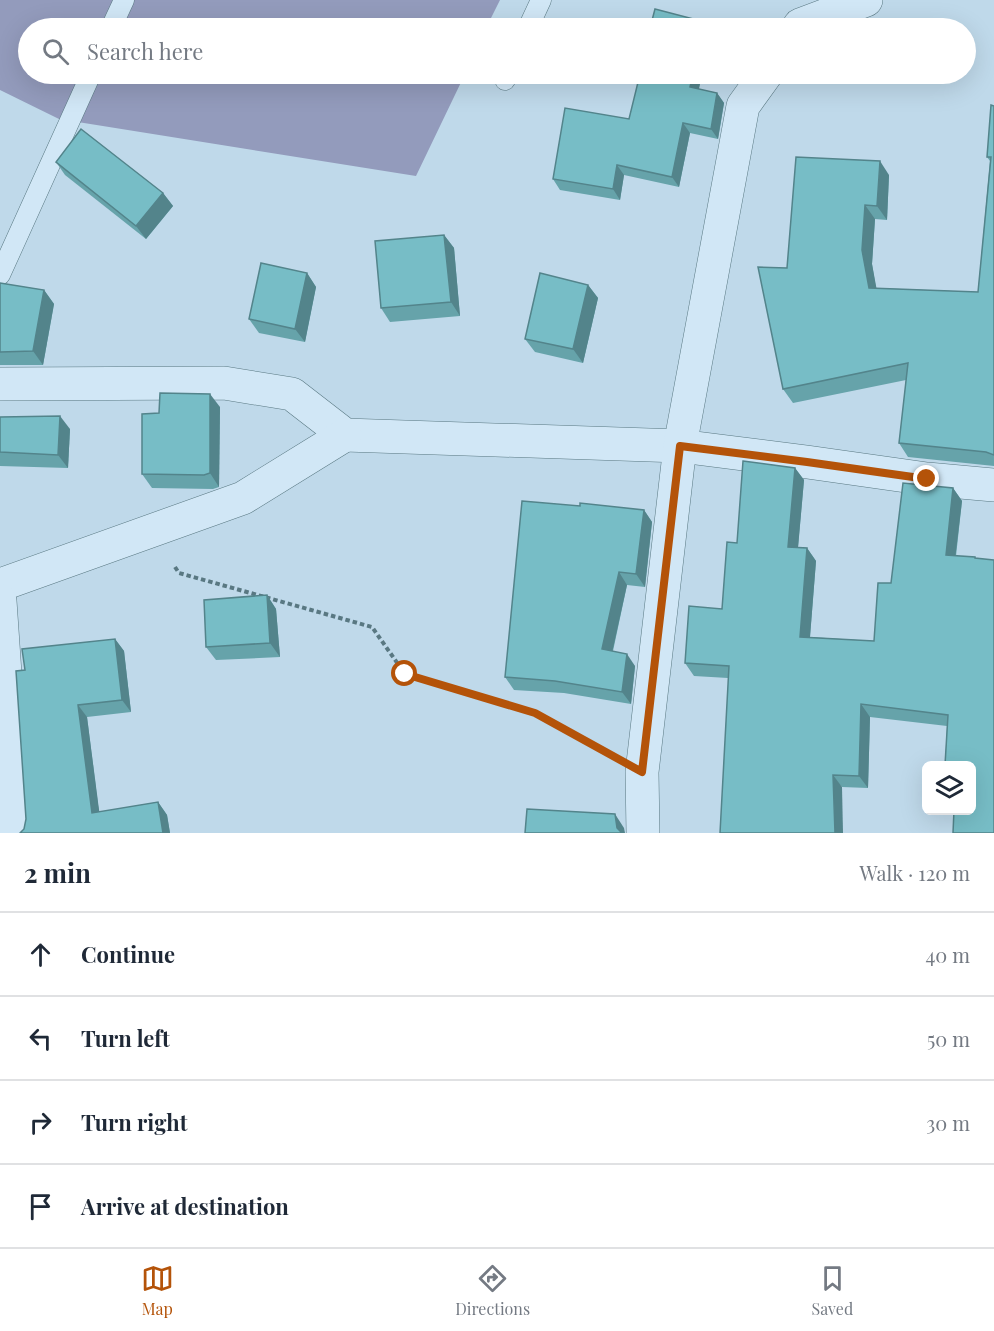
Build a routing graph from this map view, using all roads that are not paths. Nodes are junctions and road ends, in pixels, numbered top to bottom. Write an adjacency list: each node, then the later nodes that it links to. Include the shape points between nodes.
1 (124, 0): 4 (lane)
2 (542, 0): 5 (lane)
3 (866, 0): 6 (street)
4 (116, 18)
5 (533, 18)
6 (818, 18)
7 (86, 84): 9 (lane)
8 (759, 84): 12 (street, via 743,106)
9 (0, 275)
10 (0, 384): 11 (street, via 224,383 292,394)
11 (345, 435): 12 (street); 14 (street, via 243,498)
12 (680, 446): 13 (street); 17 (street, via 642,772)
13 (994, 485)
14 (0, 585)
15 (0, 601): 16 (street)
16 (16, 833)
17 (644, 833)

